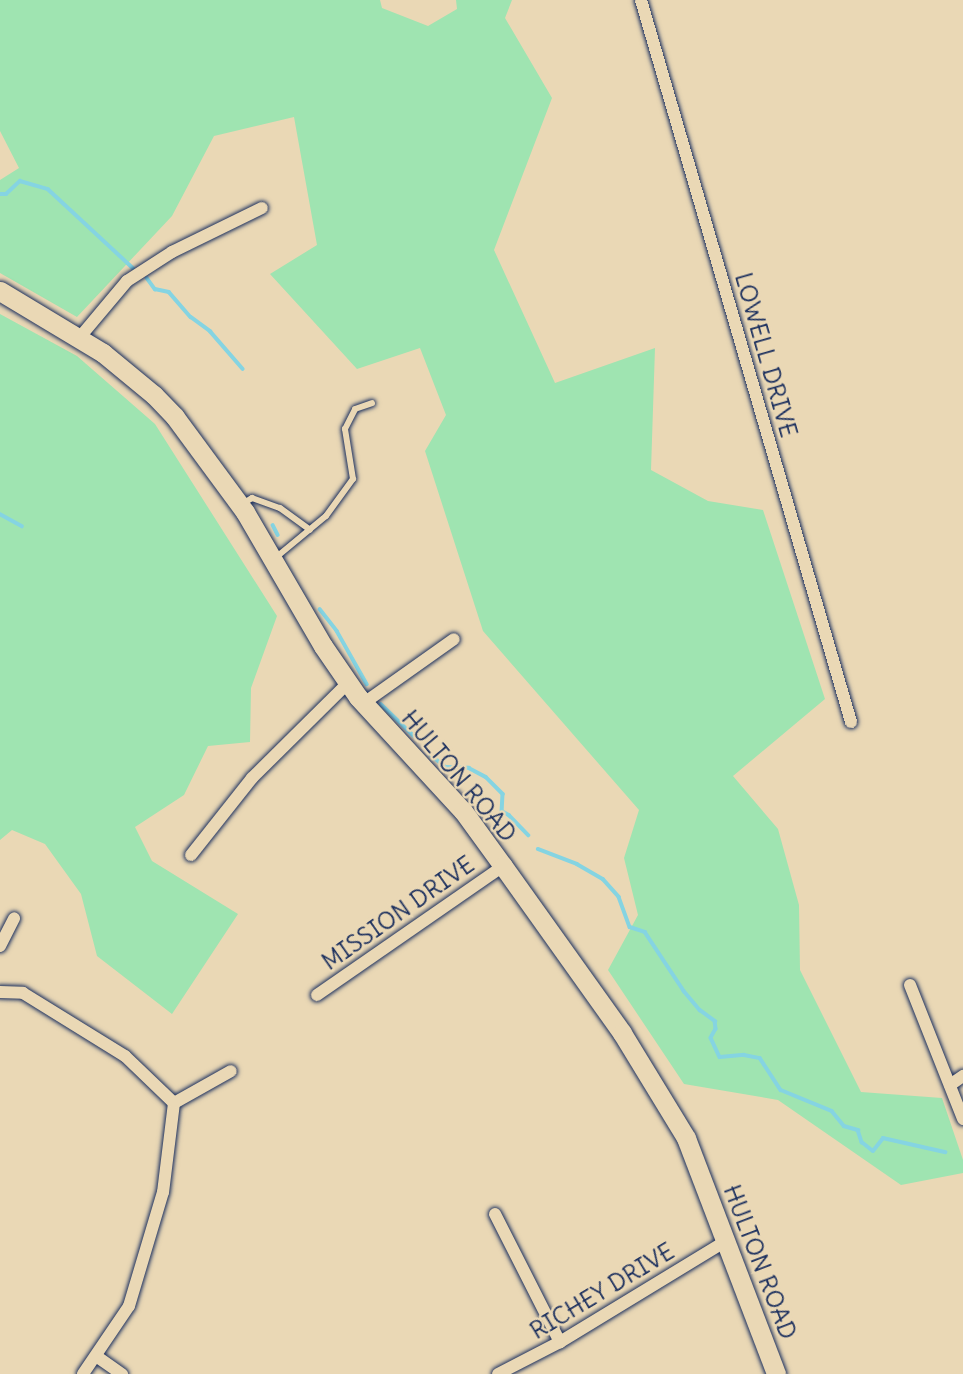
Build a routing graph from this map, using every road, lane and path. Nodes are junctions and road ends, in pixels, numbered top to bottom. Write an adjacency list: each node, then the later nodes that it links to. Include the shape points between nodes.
1 (640, 0): 12 (street, LOWELL DRIVE)
2 (262, 208): 4 (street, via 172,252 127,281)
3 (0, 291): 4 (main road, HULTON ROAD)
4 (80, 337): 6 (main road, HULTON ROAD, via 154,396 199,447)
5 (372, 402): 7 (lane, via 355,408 345,429 353,479 327,516)
6 (240, 505): 7 (lane, via 252,498 279,508); 8 (main road, HULTON ROAD)
7 (310, 530): 8 (lane)
8 (272, 560): 10 (main road, HULTON ROAD)
9 (454, 639): 11 (street)
10 (348, 683): 11 (main road, HULTON ROAD); 13 (street, via 271,757)
11 (364, 703): 14 (main road, HULTON ROAD, via 463,811)
12 (851, 722)
13 (191, 855)
14 (503, 866): 19 (street, MISSION DRIVE); 26 (main road, HULTON ROAD, via 667,1104 700,1170)
15 (14, 918): 16 (street)
16 (0, 946)
17 (910, 985): 22 (street)
18 (0, 992): 23 (street, via 23,993 125,1056)
19 (317, 995)
20 (231, 1071): 23 (street)
21 (963, 1076): 22 (street)
22 (950, 1085): 24 (street)
23 (174, 1103): 28 (street, via 163,1192 129,1306)
24 (963, 1119)
25 (495, 1214): 27 (street)
26 (726, 1241): 27 (street, RICHEY DRIVE); 32 (main road, HULTON ROAD)
27 (560, 1342): 31 (street, RICHEY DRIVE)
28 (96, 1356): 29 (street); 30 (street)
29 (83, 1374)
30 (122, 1374)
31 (498, 1374)
32 (776, 1374)

